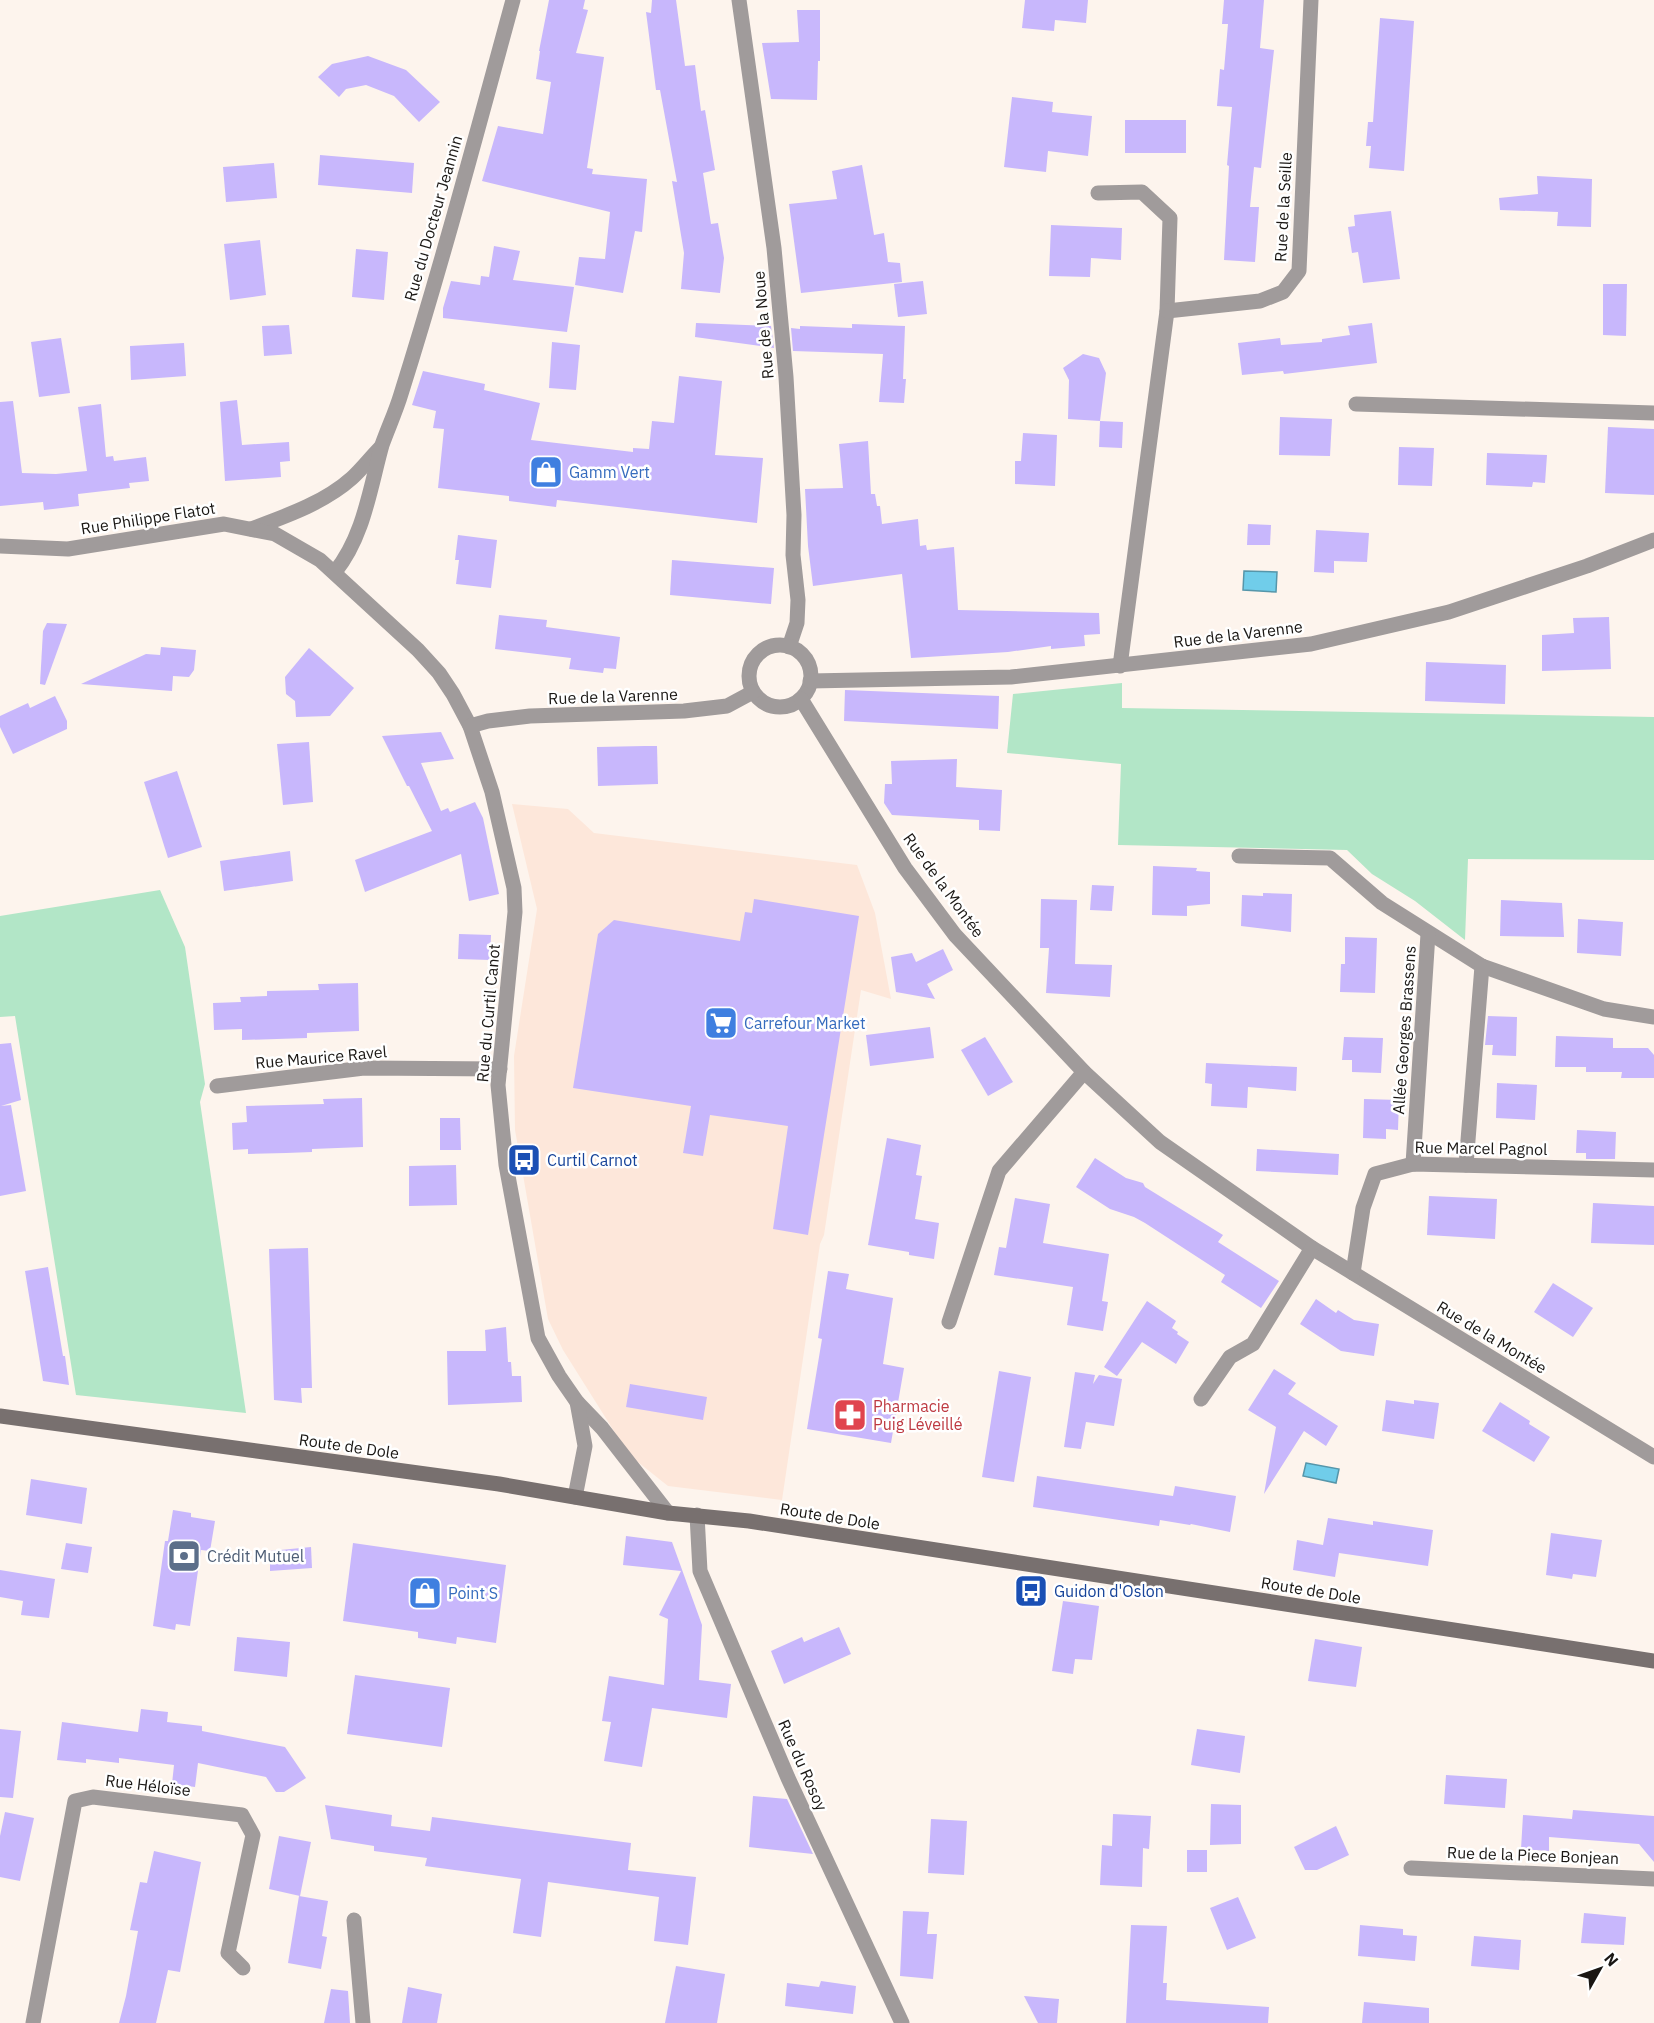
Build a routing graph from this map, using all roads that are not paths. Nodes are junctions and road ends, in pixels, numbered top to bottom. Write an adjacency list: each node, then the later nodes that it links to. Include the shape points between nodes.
1 (513, 0): 8 (street, Rue du Docteur Jeannin)
2 (739, 0): 13 (street, Rue de la Noue, via 774,248 786,376 798,600 797,623)
3 (1311, 0): 5 (street, Rue de la Seille, via 1299,271 1283,292 1260,301)
4 (1098, 193): 5 (street, via 1142,192 1170,218)
5 (1167, 311): 14 (street)
6 (1356, 404): 7 (street)
7 (1654, 413)
8 (383, 444): 9 (street, Rue du Docteur Jeannin, via 353,478 335,491 307,507); 12 (street, Rue du Docteur Jeannin, via 357,532)
9 (250, 529): 11 (street, Rue Philippe Flatot, via 224,524 68,549); 12 (street, Rue Philippe Flatot, via 275,534)
10 (1654, 540): 14 (street, Rue de la Varenne, via 1449,612 1311,644)
11 (0, 546)
12 (335, 572): 18 (street, Rue Philippe Flatot, via 439,673)
13 (789, 647): 15 (street, via 804,657); 16 (street, via 771,647 756,657 749,674)
14 (1120, 666): 15 (street, Rue de la Varenne, via 1011,677)
15 (810, 681): 17 (street)
16 (753, 692): 17 (street, via 776,707); 18 (street, Rue de la Varenne, via 727,706 530,716)
17 (801, 699): 24 (street, Rue de la Montée, via 905,868 955,935)
18 (470, 726): 23 (street, Rue du Curtil Canot, via 492,792 514,888)
19 (1239, 856): 20 (street, via 1330,858 1382,903)
20 (1428, 934): 21 (street); 26 (street, Allée Georges Brassens)
21 (1482, 966): 22 (street, via 1604,1009); 27 (street)
22 (1654, 1017)
23 (500, 1069): 25 (street, Rue Maurice Ravel, via 363,1068); 33 (street, Rue du Curtil Canot, via 506,1166 538,1338)
24 (1084, 1072): 29 (street, Rue de la Montée, via 1160,1142); 31 (street, via 999,1171)
25 (217, 1086)
26 (1413, 1164): 27 (street, Rue Marcel Pagnol); 30 (street, Rue Marcel Pagnol, via 1375,1174 1363,1208)
27 (1466, 1165): 28 (street, Rue Marcel Pagnol)
28 (1654, 1170)
29 (1312, 1248): 30 (street, Rue de la Montée); 32 (street, via 1253,1344 1230,1357)
30 (1353, 1273): 35 (street, Rue de la Montée)
31 (949, 1322)
32 (1201, 1400)
33 (577, 1402): 36 (street, Rue du Curtil Canot, via 585,1446); 37 (street, Rue du Curtil Canot)
34 (0, 1416): 36 (main road, Route de Dole)
35 (1654, 1457)
36 (575, 1497): 37 (main road, Route de Dole)
37 (668, 1513): 38 (main road, Route de Dole)
38 (697, 1515): 39 (main road, Route de Dole); 46 (street, Rue du Rosoy, via 700,1571 788,1778)
39 (1654, 1661)
40 (1411, 1868): 41 (street, Rue de la Piece Bonjean)
41 (1654, 1878)
42 (354, 1920): 45 (street)
43 (243, 1968): 44 (street, Rue Héloïse, via 228,1953 253,1835 242,1815 93,1797 75,1802)
44 (33, 2023)
45 (363, 2023)
46 (902, 2023)

